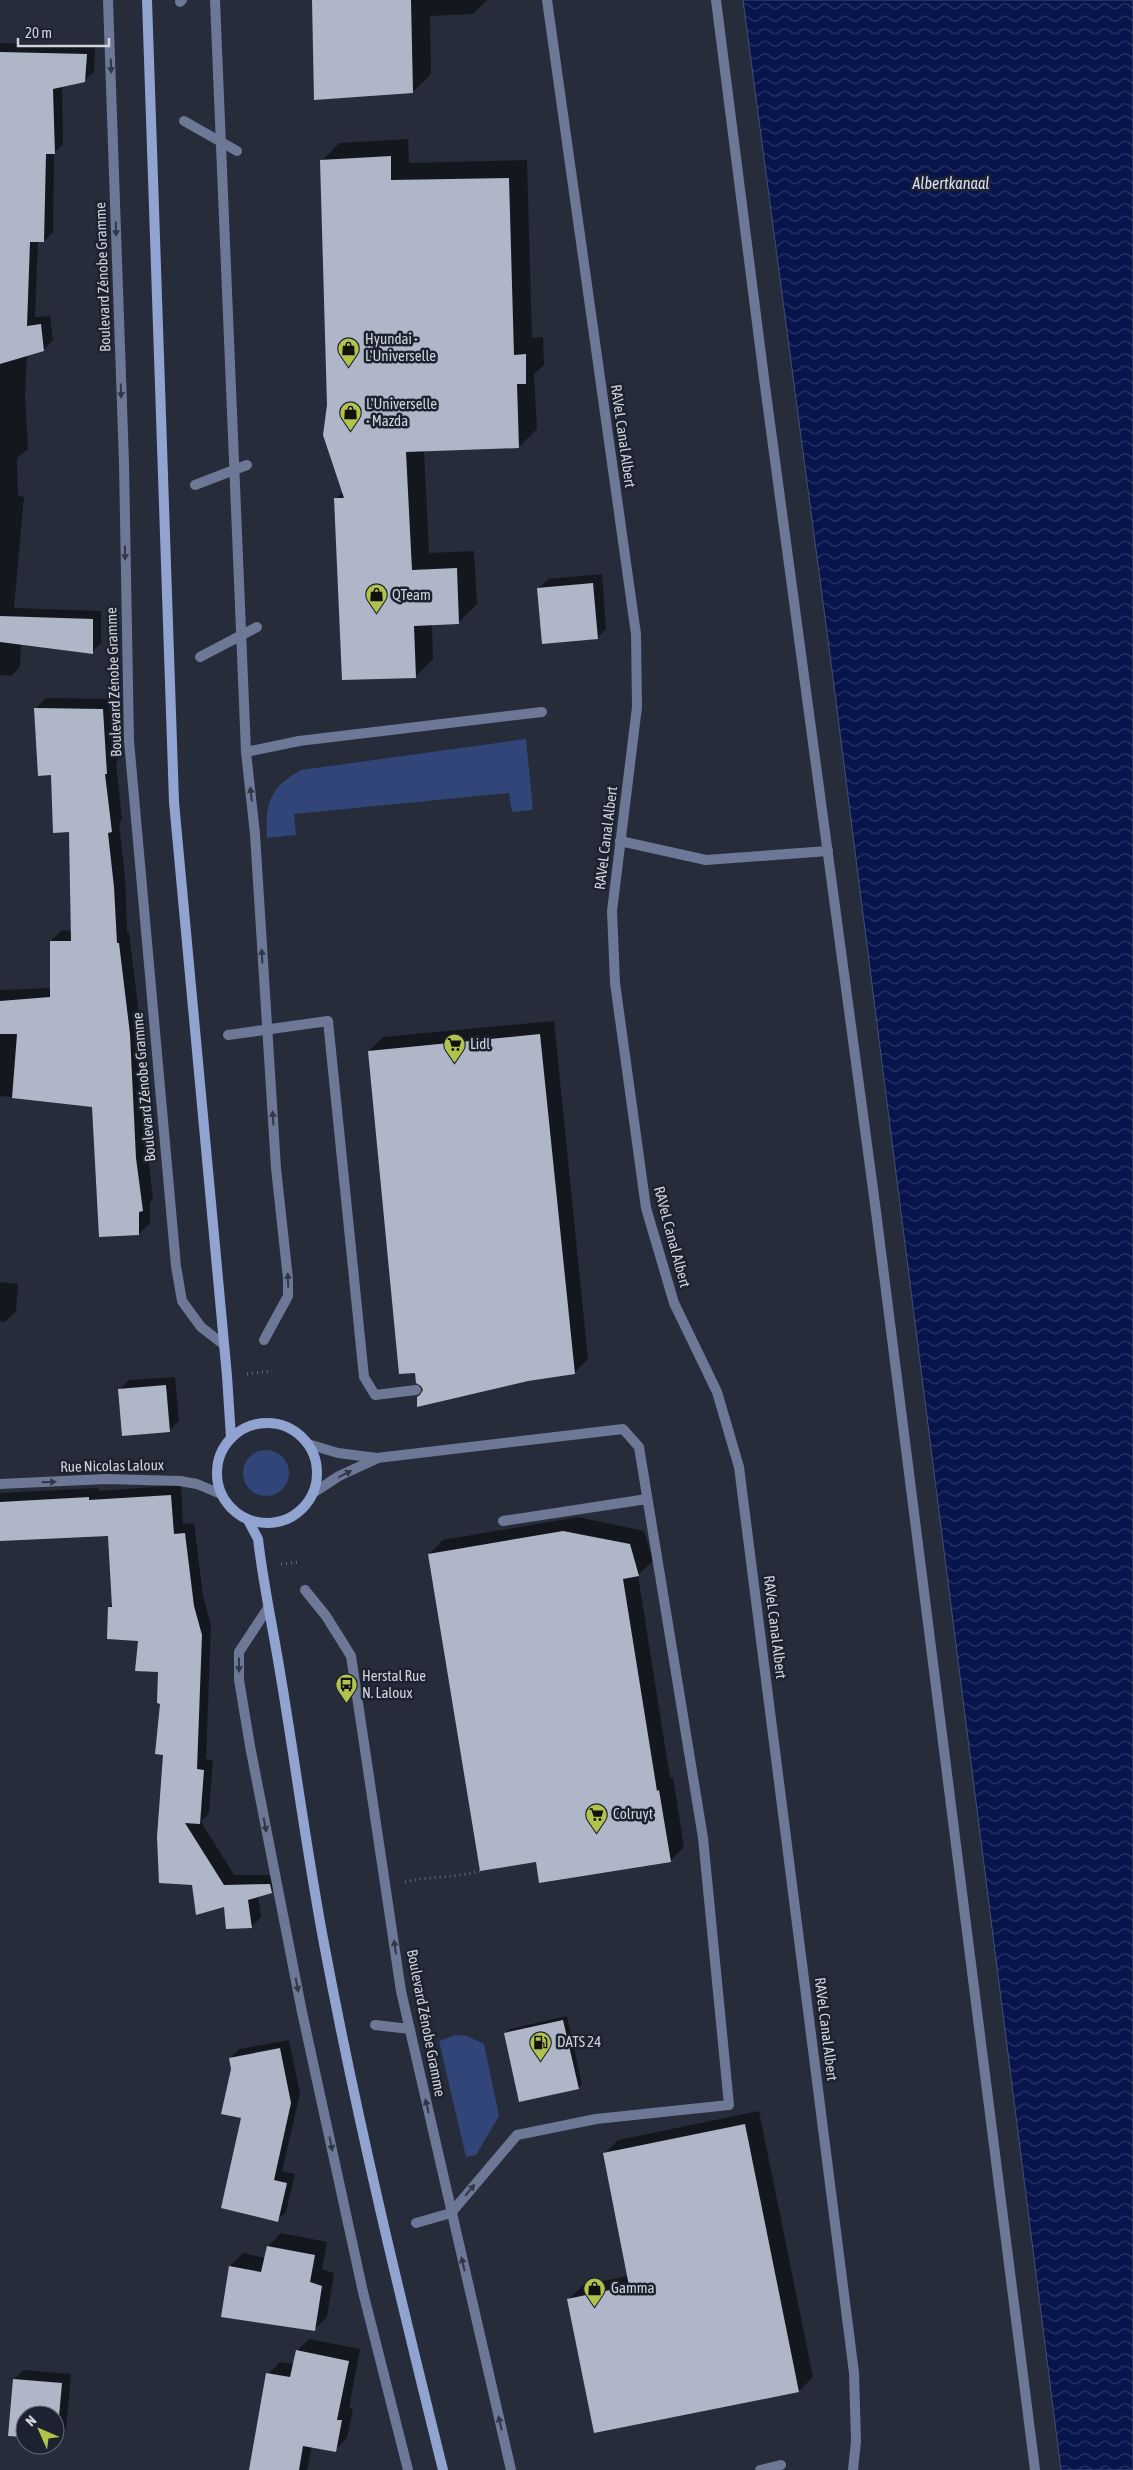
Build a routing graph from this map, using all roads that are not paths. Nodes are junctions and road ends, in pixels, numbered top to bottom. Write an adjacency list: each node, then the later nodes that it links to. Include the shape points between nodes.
1 (108, 0): 22 (street, Boulevard Zénobe Gramme, one-way to 22, via 129,741 176,1266 182,1301 201,1327)
2 (147, 0): 22 (main road, via 174,802)
3 (215, 0): 7 (street)
4 (547, 0): 17 (street, RAVeL Canal Albert, via 636,634 637,707)
5 (716, 0): 18 (street)
6 (184, 120): 7 (street)
7 (221, 142): 8 (street); 10 (street)
8 (237, 151)
9 (247, 465): 10 (street)
10 (234, 470): 11 (street); 13 (street)
11 (195, 485)
12 (258, 627): 13 (street)
13 (240, 636): 14 (street); 16 (street)
14 (200, 657)
15 (542, 712): 16 (street, via 299,741)
16 (246, 752): 19 (street, one-way to 16, via 255,834)
17 (620, 842): 18 (street, via 706,860); 44 (street, RAVeL Canal Albert, via 612,911 615,983 646,1208 674,1303 717,1392 739,1466 854,2373 856,2441)
18 (828, 851): 45 (street)
19 (266, 1028): 20 (street); 21 (street, one-way to 19, via 288,1296); 23 (street, via 328,1021 364,1377 375,1395)
20 (228, 1035)
21 (264, 1340)
22 (223, 1344): 24 (main road)
23 (416, 1390)
24 (230, 1438): 25 (main road, via 254,1424 272,1422 292,1429); 29 (main road, via 217,1466)
25 (308, 1444): 26 (street, via 338,1453); 28 (main road, via 316,1460)
26 (377, 1458): 28 (street, one-way to 26, via 339,1476); 30 (street, via 623,1429 639,1447)
27 (0, 1484): 29 (street, Rue Nicolas Laloux, one-way to 29, via 106,1479 180,1481)
28 (314, 1493): 31 (main road, via 292,1517 275,1523)
29 (221, 1494): 31 (main road, via 228,1505)
30 (647, 1499): 32 (street); 37 (street, one-way to 30, via 517,2135 596,2119 728,2105 703,1838)
31 (248, 1520): 34 (main road, via 258,1539)
32 (503, 1520)
33 (305, 1590): 36 (street, Boulevard Zénobe Gramme, one-way to 33, via 401,1991 350,1656 326,1616)
34 (268, 1608): 40 (street, one-way to 40, via 239,1652 239,1680 308,2041 363,2292); 41 (main road, via 302,1818 345,2050 376,2199)
35 (375, 2025): 36 (street)
36 (410, 2029): 37 (street, Boulevard Zénobe Gramme, one-way to 36)
37 (451, 2213): 38 (street); 42 (street, Boulevard Zénobe Gramme, one-way to 37)
38 (416, 2223)
39 (781, 2465): 43 (street)
40 (408, 2470)
41 (443, 2470)
42 (511, 2470)
43 (760, 2470)
44 (853, 2470)
45 (1035, 2470)

